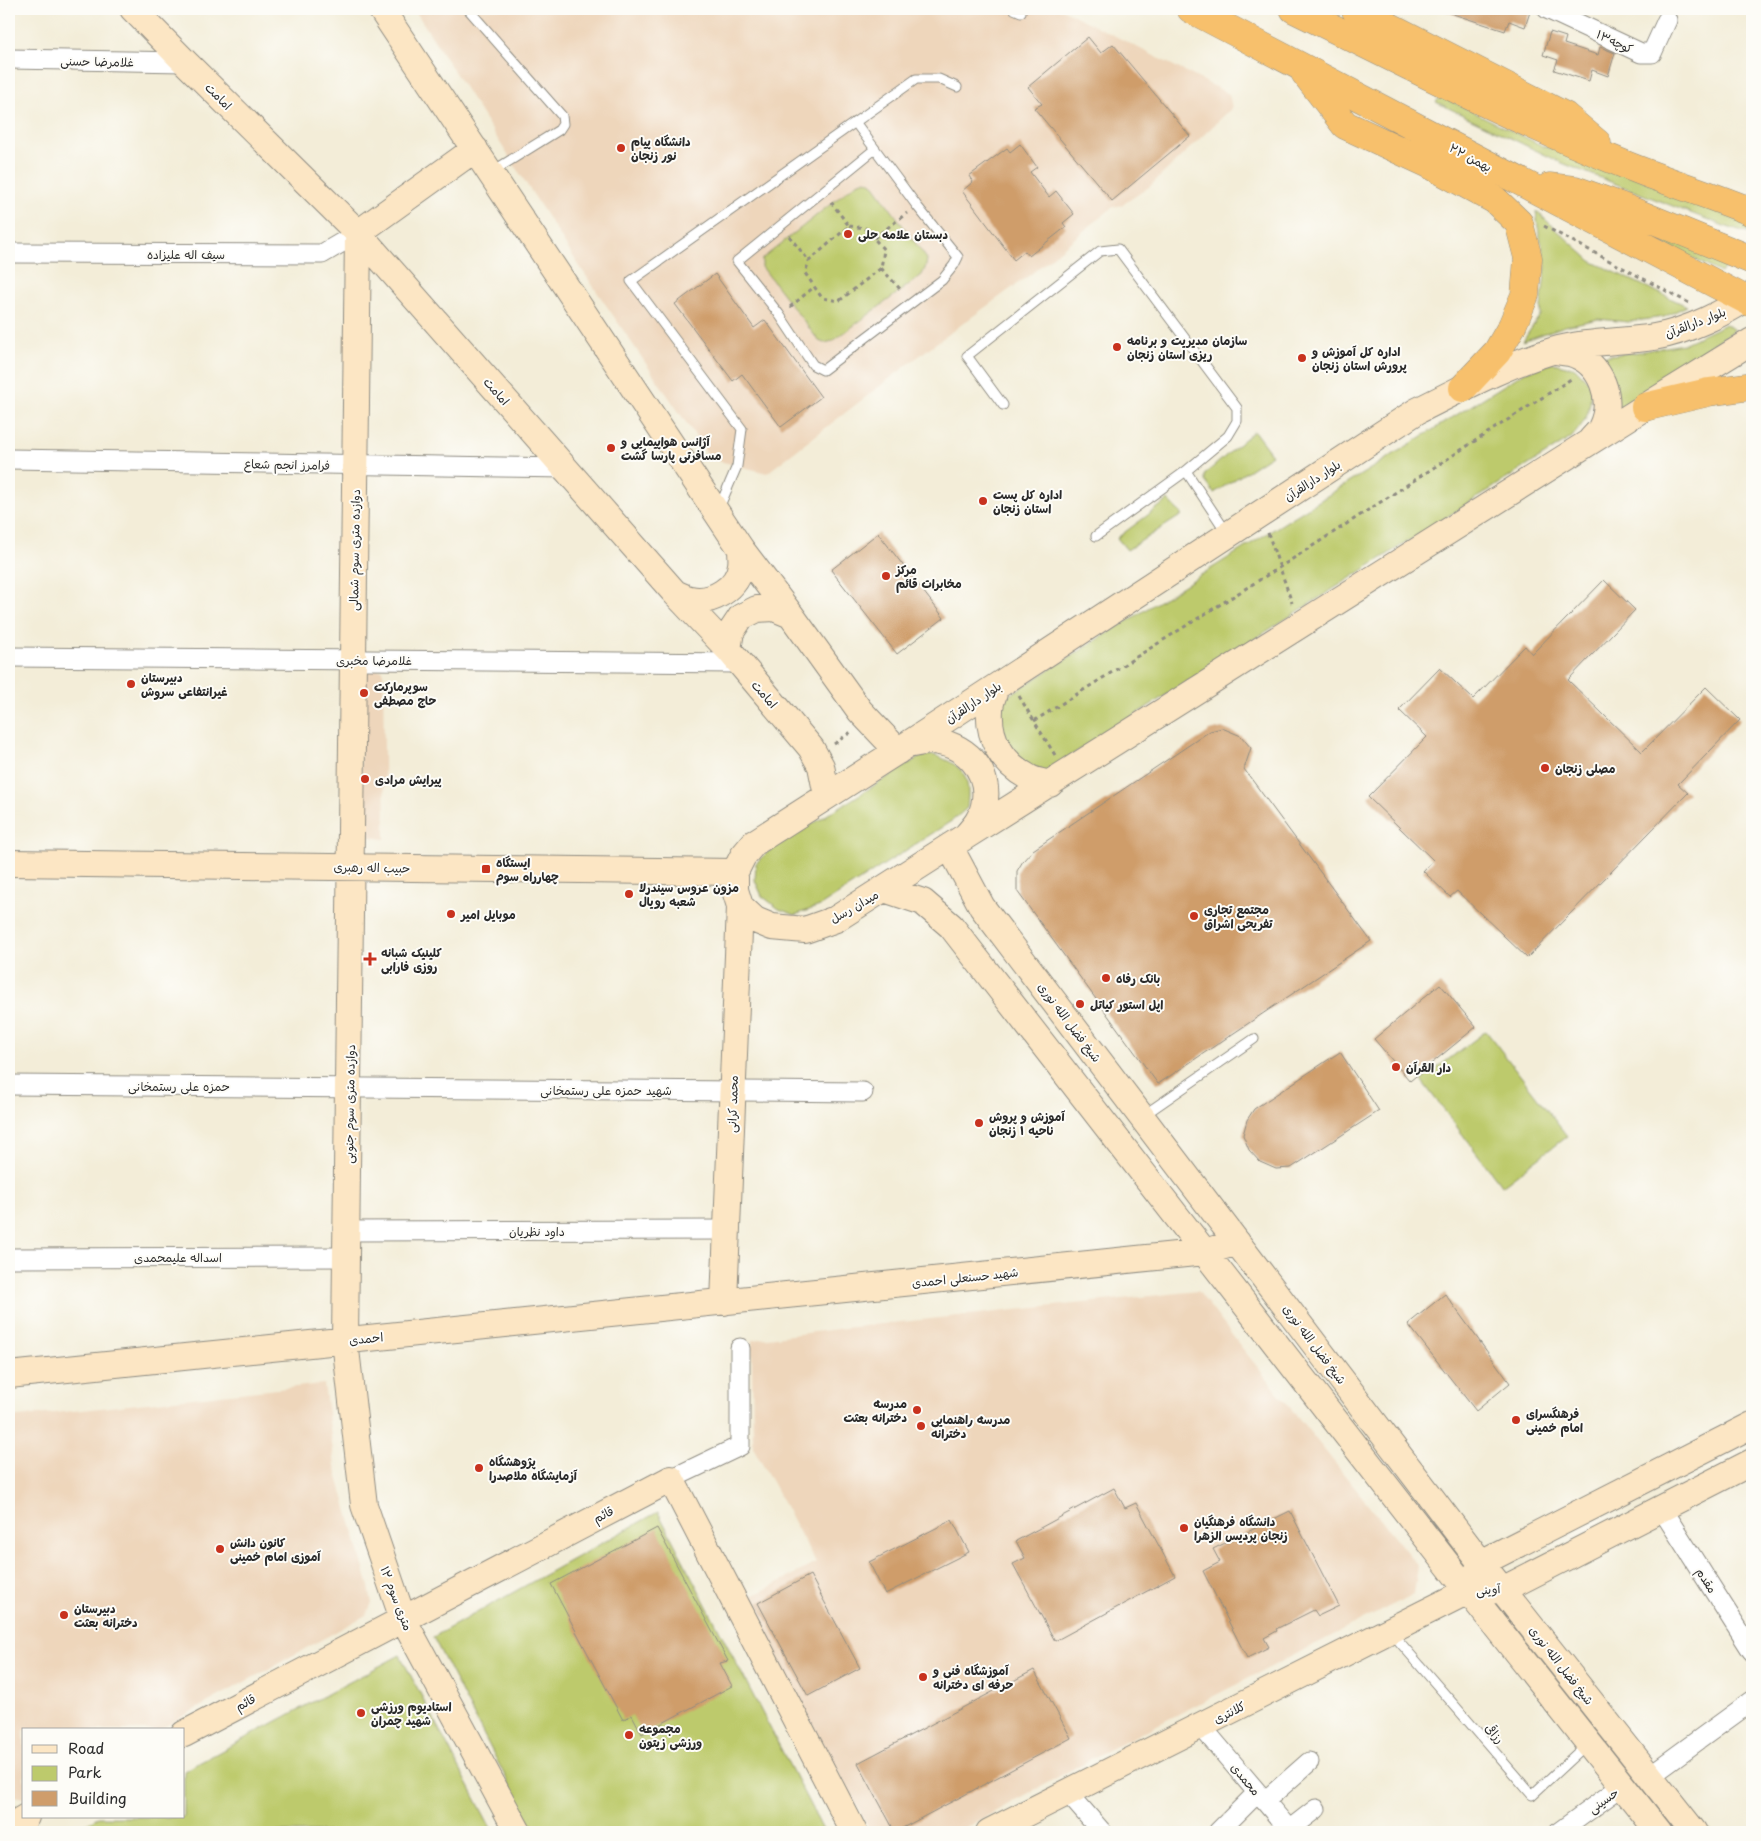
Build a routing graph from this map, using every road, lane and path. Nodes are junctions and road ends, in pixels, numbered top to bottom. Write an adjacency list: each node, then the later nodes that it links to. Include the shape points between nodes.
1 (134, 9): 10 (main road, امامت)
2 (381, 9): 14 (main road)
3 (468, 9): 17 (lane, via 562,116 563,124 559,130)
4 (1191, 9): 11 (highway, ۲۲ بهمن)
5 (1294, 9): 16 (highway, via 1483,101)
6 (1354, 9): 16 (highway, via 1565,116)
7 (1547, 9): 8 (street, کوچه۱۳, via 1642,53 1652,53)
8 (1667, 20)
9 (9, 59): 10 (street, غلامرضا حسنی)
10 (185, 62): 25 (main road, امامت)
11 (1299, 66): 18 (highway, ۲۲ بهمن); 39 (highway, via 1345,125 1495,200 1520,223 1528,258 1524,296 1497,352)
12 (957, 87): 13 (lane, via 939,79 916,79)
13 (855, 122): 15 (lane); 47 (lane, via 631,281 742,429 737,466)
14 (475, 149): 17 (main road); 25 (main road)
15 (875, 149): 19 (lane); 20 (lane)
16 (1621, 163): 21 (highway)
17 (490, 173): 47 (main road)
18 (1520, 183): 28 (highway, via 1575,190); 33 (highway, ۲۲ بهمن)
19 (824, 192): 23 (lane); 24 (path)
20 (917, 206): 26 (path); 34 (lane, via 958,257 942,280 823,370 813,365)
21 (1748, 209)
22 (1538, 223): 35 (path)
23 (781, 226): 29 (path); 34 (lane, via 737,261)
24 (849, 226): 26 (path, via 865,228); 29 (path)
25 (358, 233): 27 (street, سیف اله علیزاده, via 322,254); 44 (main road, دوازده متری سوم شمالی); 45 (main road, امامت)
26 (874, 238): 30 (path, via 884,250)
27 (9, 253)
28 (1752, 260)
29 (809, 261): 31 (path, via 805,272)
30 (881, 268): 31 (path, via 840,301 822,298); 32 (path)
31 (814, 286): 34 (path)
32 (901, 290)
33 (1750, 300): 35 (main road, بلوار دارالقرآن)
34 (779, 314)
35 (1714, 316): 37 (main road, بلوار دارالقرآن, via 1656,337)
36 (1752, 341): 41 (main road)
37 (1554, 351): 39 (main road, بلوار دارالقرآن, via 1497,371); 42 (main road, via 1572,354 1588,362 1600,376 1606,393 1606,411 1601,429); 52 (path, via 1571,379)
38 (1752, 386): 41 (highway)
39 (1463, 388): 48 (main road, بلوار دارالقرآن, via 1417,412)
40 (1003, 404): 46 (lane, via 967,356 1100,251 1118,249 1237,408 1237,422 1228,436)
41 (1645, 407): 42 (main road)
42 (1589, 443): 55 (main road)
43 (9, 459): 44 (street, فرامرز انجم شعاع)
44 (355, 465): 45 (street, فرامرز انجم شعاع); 58 (main road, دوازده متری سوم شمالی)
45 (566, 468): 53 (main road, امامت)
46 (1186, 471): 49 (lane); 50 (lane)
47 (718, 513): 51 (main road)
48 (1261, 514): 49 (main road, بلوار دارالقرآن); 52 (path)
49 (1228, 535): 59 (main road, بلوار دارالقرآن)
50 (1096, 536)
51 (740, 549): 53 (main road, via 741,566 735,581 723,593 708,600 691,600); 54 (main road)
52 (1280, 567): 55 (path); 61 (path)
53 (675, 593): 56 (main road, امامت)
54 (791, 615): 56 (main road, via 774,608 757,609 741,617 731,632); 60 (main road)
55 (1300, 625): 64 (main road)
56 (733, 656): 58 (street, غلامرضا مخبری); 63 (main road, امامت, via 798,730)
57 (9, 657): 58 (street, غلامرضا مخبری)
58 (353, 660): 68 (main road, دوازده متری سوم شمالی)
59 (1003, 682): 61 (path); 62 (main road, بلوار دارالقرآن); 64 (main road, via 990,708 990,729 998,749 1011,766 1029,778)
60 (867, 719): 62 (main road); 63 (path)
61 (1034, 721): 64 (path)
62 (903, 748): 65 (main road, میدان رسل); 66 (main road, میدان رسل, via 942,741 958,747 972,758 981,773 986,790 984,807 978,823)
63 (816, 757): 65 (main road, امامت)
64 (1058, 779): 66 (main road)
65 (827, 796): 69 (main road, میدان رسل, via 754,843)
66 (958, 842): 70 (main road, میدان رسل); 77 (main road, شیخ فضل الله نوری, via 982,907)
67 (9, 863): 68 (main road, حبیب اله رهبری)
68 (351, 867): 69 (main road, حبیب اله رهبری); 74 (main road, دوازده متری سوم جنوبی)
69 (735, 872): 71 (main road, via 735,890)
70 (884, 889): 71 (main road, میدان رسل, via 836,919 805,930 772,927 755,920); 81 (main road, via 923,902 951,926)
71 (740, 906): 75 (main road, محمد کرانی)
72 (1254, 1040): 77 (lane)
73 (9, 1085): 74 (street, حمزه علی رستمخانی)
74 (349, 1088): 75 (street, شهید حمزه علی رستمخانی); 79 (main road, دوازده متری سوم جنوبی)
75 (733, 1091): 76 (street, شهید حمزه علی رستمخانی); 78 (main road, محمد کرانی)
76 (863, 1092)
77 (1142, 1117): 80 (main road, شیخ فضل الله نوری)
78 (727, 1230): 79 (street, داود نظریان); 84 (main road, محمد کرانی)
79 (347, 1232): 83 (main road, دوازده متری سوم جنوبی)
80 (1238, 1242): 81 (main road, شهید حسنعلی احمدی); 92 (main road, شیخ فضل الله نوری)
81 (1206, 1252): 84 (main road, شهید حسنعلی احمدی); 94 (main road)
82 (9, 1258): 83 (street, اسداله علیمحمدی)
83 (347, 1258): 85 (main road, دوازده متری سوم جنوبی)
84 (724, 1302): 85 (main road, احمدی)
85 (345, 1341): 87 (main road, احمدی); 95 (main road, ۱۲ متری سوم, via 364,1505)
86 (740, 1348): 90 (street, via 740,1446)
87 (9, 1375)
88 (1752, 1425): 92 (main road)
89 (1752, 1462): 91 (main road, آوینی)
90 (671, 1479): 95 (main road, قائم); 112 (main road)
91 (1661, 1508): 93 (main road, آوینی); 97 (street, مقدم)
92 (1481, 1563): 93 (main road, شیخ فضل الله نوری); 94 (main road, آوینی)
93 (1502, 1590): 94 (main road, آوینی); 103 (main road, شیخ فضل الله نوری)
94 (1468, 1591): 96 (main road, کلانتری); 101 (main road)
95 (403, 1620): 100 (main road, قائم); 111 (main road, ۱۲ متری سوم)
96 (1390, 1630): 99 (main road, کلانتری); 101 (lane, رزاقی, via 1532,1795)
97 (1752, 1651)
98 (1752, 1701): 103 (street)
99 (1201, 1726): 105 (main road, کلانتری); 106 (street, محمدی)
100 (185, 1733)
101 (1588, 1743): 104 (main road)
102 (1309, 1762): 106 (street)
103 (1649, 1776): 118 (main road, شیخ فضل الله نوری)
104 (1622, 1786): 116 (street, حسینی); 117 (main road)
105 (1068, 1793): 113 (main road, کلانتری); 114 (street)
106 (1261, 1797): 110 (street, محمدی); 115 (street)
107 (1316, 1809): 110 (street)
108 (24, 1818): 109 (main road)
109 (9, 1826)
110 (1290, 1831)
111 (518, 1832)
112 (854, 1832)
113 (989, 1832)
114 (1102, 1832)
115 (1218, 1832)
116 (1559, 1832)
117 (1659, 1832)
118 (1694, 1832)

